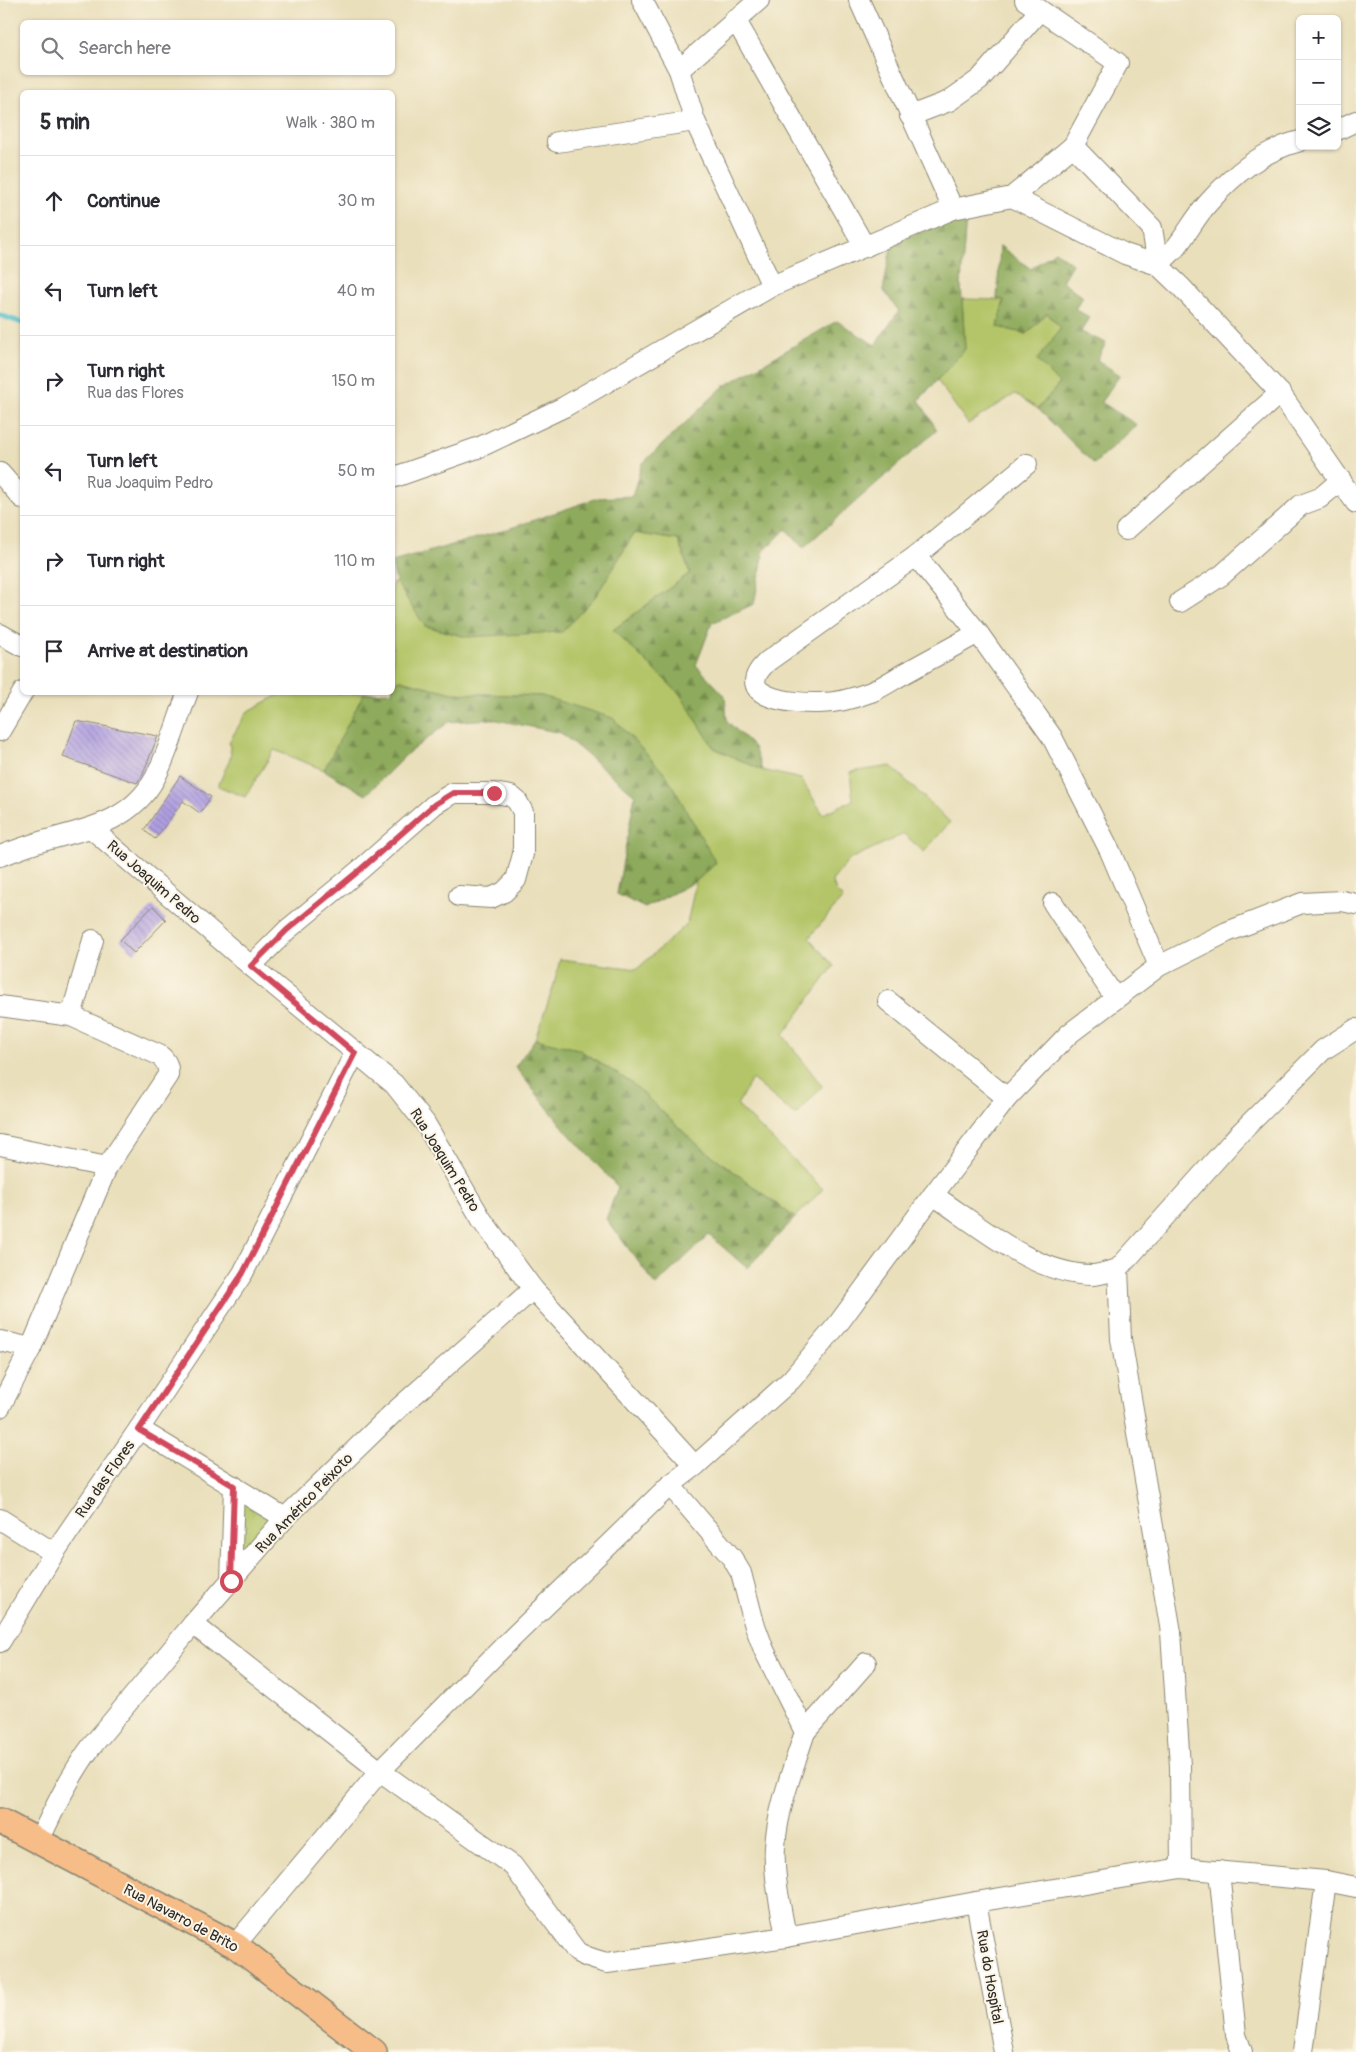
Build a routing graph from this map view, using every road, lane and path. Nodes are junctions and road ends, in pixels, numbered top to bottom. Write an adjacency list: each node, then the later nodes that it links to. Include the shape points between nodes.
1 (642, 0): 6 (street)
2 (759, 0): 5 (street)
3 (859, 0): 7 (street)
4 (1032, 5): 7 (street, via 980,79 949,101); 13 (street, via 1118,63)
5 (735, 19): 6 (street); 16 (street)
6 (679, 70): 9 (street)
7 (910, 116): 15 (street)
8 (1356, 120): 10 (street)
9 (695, 121): 11 (street); 18 (street)
10 (1341, 128)
11 (557, 142)
12 (1296, 142): 17 (street, via 1255,160 1232,180 1208,203 1176,247)
13 (1073, 146): 14 (street); 17 (street, via 1152,228)
14 (1012, 197): 15 (street); 17 (street, via 1125,254)
15 (952, 209): 16 (street)
16 (864, 247): 18 (street)
17 (1158, 265): 19 (street)
18 (772, 286): 22 (street, via 564,407 480,447)
19 (1280, 394): 23 (street); 26 (street)
20 (1027, 464): 27 (street)
21 (0, 473): 24 (street)
22 (395, 477)
23 (1341, 480): 25 (street); 28 (street, via 1320,498 1301,505 1222,575)
24 (20, 496)
25 (1356, 503)
26 (1126, 530)
27 (916, 556): 29 (street); 29 (street, via 768,661 756,674 755,683 759,691 778,700 819,703 843,700 872,691)
28 (1180, 602)
29 (978, 633): 42 (street, via 1052,737 1110,852)
30 (0, 634): 31 (street)
31 (20, 645)
32 (21, 695): 34 (street)
33 (187, 695): 35 (street, via 155,778 144,795 126,812)
34 (0, 731)
35 (92, 829): 36 (street); 41 (street, Rua Joaquim Pedro)
36 (0, 856)
37 (459, 896): 41 (street, via 491,898 504,892 516,880 523,854 523,812 511,796 453,793 435,804 287,930)
38 (1053, 903): 43 (street)
39 (1356, 904): 42 (street, via 1342,901 1302,903 1227,932)
40 (93, 940): 46 (street)
41 (251, 966): 48 (street, Rua Joaquim Pedro)
42 (1159, 966): 43 (street)
43 (1115, 998): 49 (street, via 1069,1034)
44 (888, 1001): 49 (street)
45 (0, 1006): 46 (street)
46 (71, 1016): 51 (street, via 159,1055 167,1064 168,1075)
47 (1356, 1029): 53 (street, via 1324,1050 1238,1135)
48 (355, 1053): 54 (street, Rua Joaquim Pedro, via 394,1084 407,1099 482,1220); 58 (street, Rua das Flores, via 243,1273)
49 (1007, 1098): 52 (street)
50 (0, 1146): 51 (street)
51 (107, 1167): 56 (street)
52 (933, 1195): 53 (street, via 1024,1256 1058,1270 1094,1275); 59 (street, via 838,1324 791,1380)
53 (1118, 1268): 73 (street, via 1121,1340 1171,1632 1180,1766)
54 (533, 1289): 59 (street, Rua Joaquim Pedro); 62 (street, Rua Américo Peixoto, via 391,1415)
55 (0, 1341): 56 (street)
56 (31, 1348): 57 (street)
57 (0, 1407)
58 (139, 1430): 61 (street); 64 (street, Rua das Flores)
59 (695, 1466): 60 (street)
60 (670, 1485): 69 (street, via 741,1573 764,1650); 70 (street)
61 (234, 1486): 62 (street); 65 (street)
62 (285, 1518): 65 (street, Rua Américo Peixoto)
63 (0, 1519): 64 (street)
64 (54, 1553): 67 (street, Rua das Flores)
65 (231, 1581): 66 (street, Rua Américo Peixoto)
66 (193, 1624): 70 (street); 72 (street, Rua Américo Peixoto, via 77,1766)
67 (0, 1642)
68 (866, 1664): 69 (street)
69 (805, 1732): 78 (street, via 781,1810 775,1847 775,1876)
70 (380, 1772): 78 (street, via 513,1866 578,1952 586,1957 607,1963); 79 (street)
71 (0, 1821): 72 (main road, Rua Navarro de Brito)
72 (38, 1843): 79 (main road, Rua Navarro de Brito)
73 (1181, 1868): 74 (street); 77 (street)
74 (1219, 1871): 75 (street); 82 (street, via 1236,2035)
75 (1326, 1881): 76 (street); 83 (street)
76 (1356, 1887)
77 (976, 1902): 78 (street); 81 (street, Rua do Hospital)
78 (786, 1937)
79 (235, 1945): 80 (main road, Rua Navarro de Brito)
80 (374, 2052)
81 (1004, 2052)
82 (1242, 2052)
83 (1303, 2052)

